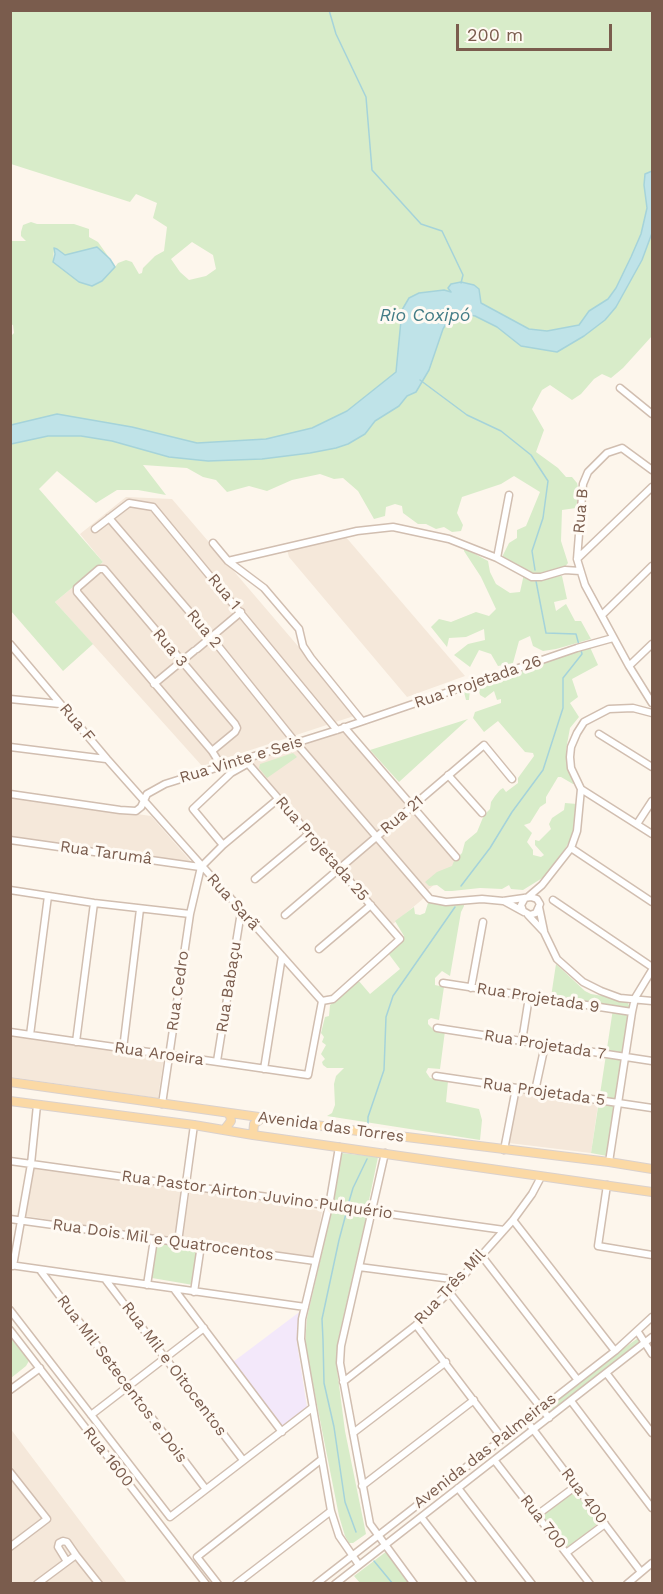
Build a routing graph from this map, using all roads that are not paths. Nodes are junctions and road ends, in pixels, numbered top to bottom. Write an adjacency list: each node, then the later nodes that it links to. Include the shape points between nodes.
1 (620, 388): 2 (street)
2 (652, 414)
3 (652, 470): 10 (street, Rua B, via 622,448 607,453 588,472 583,484)
4 (652, 487): 10 (street)
5 (508, 495): 9 (street)
6 (109, 518): 7 (street, Rua 1); 14 (street, Rua 1, via 129,503 153,507); 16 (street, Rua 2)
7 (95, 529)
8 (213, 543): 11 (street)
9 (497, 558): 11 (street, via 449,539 393,527 357,531); 13 (street, via 532,577 565,570)
10 (577, 559): 13 (street)
11 (228, 561): 27 (street, via 264,588 299,629 311,658)
12 (652, 566): 15 (street)
13 (580, 572): 15 (street)
14 (241, 612): 16 (street); 29 (street, Rua 1)
15 (602, 615): 17 (street)
16 (211, 637): 20 (street); 31 (street, Rua 2)
17 (613, 638): 21 (street); 27 (street, Rua Projetada 26)
18 (10, 644): 25 (street, Rua F)
19 (652, 644): 21 (street)
20 (182, 661): 22 (street); 22 (street, Rua 3, via 104,568 99,569 76,589); 33 (street, Rua 3, via 236,726 235,732)
21 (629, 666): 24 (street)
22 (154, 684): 33 (street)
23 (10, 699): 25 (street)
24 (652, 703)
25 (61, 705): 34 (street, Rua F)
26 (652, 713): 40 (street, via 633,708 609,709 584,722 570,757)
27 (362, 721): 28 (street, Rua Projetada 26)
28 (344, 727): 29 (street, Rua Vinte e Seis); 45 (street)
29 (337, 730): 31 (street, Rua Vinte e Seis)
30 (599, 734): 37 (street)
31 (296, 743): 35 (street, Rua Vinte e Seis); 50 (street, Rua 2)
32 (10, 747): 34 (street)
33 (212, 751): 36 (street)
34 (107, 759): 44 (street, Rua F)
35 (245, 761): 36 (street, Rua Vinte e Seis); 42 (street, Rua Projetada 25); 52 (street, via 193,809)
36 (222, 767): 44 (street, Rua Vinte e Seis, via 158,786 147,794)
37 (652, 767)
38 (448, 775): 39 (street, Rua 21, via 484,745); 45 (street, Rua 21); 46 (street)
39 (512, 779)
40 (581, 789): 47 (street); 53 (street, via 580,816)
41 (10, 794): 44 (street, via 129,811 138,810)
42 (278, 798): 48 (street, Rua Projetada 25); 52 (street)
43 (652, 801): 47 (street)
44 (144, 802): 55 (street, Rua Sarã)
45 (412, 807): 50 (street, Rua 21); 54 (street)
46 (482, 813)
47 (637, 824): 49 (street)
48 (309, 834): 56 (street, Rua Projetada 25); 57 (street)
49 (652, 834)
50 (376, 837): 56 (street, Rua 21); 63 (street, Rua 2, via 430,899)
51 (10, 840): 55 (street, Rua Tarumâ)
52 (223, 845): 55 (street)
53 (571, 848): 58 (street); 64 (street)
54 (456, 857)
55 (201, 867): 69 (street, Rua Sarã); 70 (street, Rua Cedro)
56 (339, 869): 67 (street, Rua Projetada 25); 72 (street, Rua 21)
57 (255, 879)
58 (542, 885): 61 (street); 66 (street)
59 (10, 890): 60 (street)
60 (48, 896): 65 (street); 87 (street)
61 (527, 897): 63 (street, Rua 2); 66 (street, via 534,897); 71 (street, via 521,905)
62 (553, 900): 77 (street)
63 (504, 901): 71 (street)
64 (652, 902)
65 (94, 903): 68 (street); 89 (street)
66 (539, 904): 71 (street, via 536,913); 74 (street)
67 (371, 905): 75 (street); 82 (street, Rua Projetada 25, via 400,939 333,999)
68 (140, 909): 70 (street); 91 (street)
69 (242, 912): 76 (street, Rua Sarã); 94 (street, Rua Babaçu)
70 (190, 914): 92 (street, Rua Cedro)
71 (526, 914): 74 (street)
72 (285, 915)
73 (483, 922): 79 (street)
74 (544, 932): 81 (street, via 557,959 578,978 620,998)
75 (319, 949)
76 (282, 956): 82 (street, Rua Sarã); 96 (street)
77 (652, 969): 81 (street)
78 (443, 984): 79 (street, Rua Projetada 9)
79 (471, 988): 80 (street, Rua Projetada 9)
80 (529, 997): 84 (street, Rua Projetada 9); 88 (street)
81 (635, 998): 83 (street); 84 (street)
82 (322, 1001): 96 (street, Rua Aroeira, via 308,1075)
83 (652, 1001)
84 (632, 1012): 93 (street)
85 (437, 1029): 88 (street, Rua Projetada 7)
86 (10, 1032): 87 (street, Rua Aroeira)
87 (30, 1035): 89 (street, Rua Aroeira)
88 (522, 1041): 90 (street, Rua Projetada 7)
89 (76, 1042): 91 (street, Rua Aroeira)
90 (545, 1045): 93 (street, Rua Projetada 7); 100 (street)
91 (123, 1049): 92 (street, Rua Aroeira)
92 (169, 1055): 94 (street, Rua Aroeira); 103 (street, Rua Cedro)
93 (625, 1057): 95 (street, Rua Projetada 7); 102 (street)
94 (217, 1061): 96 (street, Rua Aroeira)
95 (652, 1061)
96 (264, 1069)
97 (436, 1076): 99 (street, Rua Projetada 5)
98 (10, 1082): 103 (main road, Avenida das Torres)
99 (516, 1088): 100 (street, Rua Projetada 5); 112 (street)
100 (535, 1091): 102 (street, Rua Projetada 5)
101 (10, 1101): 104 (main road, Avenida das Torres)
102 (617, 1103): 105 (street, Rua Projetada 5); 115 (street)
103 (162, 1104): 106 (main road, Avenida das Torres)
104 (37, 1105): 108 (main road, Avenida das Torres); 116 (street)
105 (652, 1108)
106 (227, 1113): 107 (main road, Avenida das Torres); 109 (main road, via 231,1121)
107 (264, 1118): 110 (main road, via 254,1124); 112 (main road, Avenida das Torres)
108 (194, 1125): 109 (main road, Avenida das Torres); 120 (street)
109 (224, 1130): 110 (main road, Avenida das Torres)
110 (253, 1135): 111 (main road, Avenida das Torres)
111 (339, 1147): 113 (main road, Avenida das Torres); 122 (street, Avenida das Torres)
112 (504, 1150): 115 (main road, Avenida das Torres)
113 (385, 1153): 118 (main road, Avenida das Torres); 123 (street)
114 (10, 1161): 116 (street, Rua Pastor Airton Juvino Pulquério)
115 (609, 1162): 117 (main road, Avenida das Torres)
116 (31, 1164): 120 (street, Rua Pastor Airton Juvino Pulquério); 126 (street)
117 (652, 1169)
118 (541, 1177): 119 (main road, Avenida das Torres); 125 (street, Rua Três Mil)
119 (607, 1185): 121 (main road, Avenida das Torres); 132 (street, via 598,1246)
120 (187, 1186): 122 (street, Rua Pastor Airton Juvino Pulquério); 129 (street)
121 (652, 1192)
122 (329, 1206): 123 (street, Rua Pastor Airton Juvino Pulquério); 133 (street, Avenida das Torres)
123 (372, 1211): 127 (street, Rua Pastor Airton Juvino Pulquério); 135 (street)
124 (10, 1219): 126 (street, Rua Dois Mil e Quatrocentos)
125 (513, 1220): 127 (street, Rua Três Mil); 152 (street)
126 (21, 1221): 128 (street, Rua Dois Mil e Quatrocentos); 134 (street)
127 (504, 1230): 131 (street, Rua Três Mil)
128 (154, 1239): 129 (street, Rua Dois Mil e Quatrocentos); 139 (street)
129 (178, 1242): 130 (street, Rua Dois Mil e Quatrocentos)
130 (201, 1245): 133 (street, Rua Dois Mil e Quatrocentos); 141 (street)
131 (481, 1255): 138 (street, Rua Três Mil); 158 (street)
132 (652, 1255)
133 (315, 1261): 143 (street, Avenida das Torres)
134 (12, 1266): 136 (street)
135 (359, 1267): 138 (street); 159 (street, via 341,1346)
136 (40, 1270): 137 (street); 160 (street, Rua Mil Setecentos e Dois)
137 (105, 1279): 139 (street); 154 (street, Rua Mil e Oitocentos)
138 (459, 1280): 142 (street, Rua Três Mil)
139 (147, 1285): 140 (street)
140 (174, 1289): 141 (street); 147 (street)
141 (194, 1292): 143 (street)
142 (449, 1292): 146 (street, Rua Três Mil); 165 (street)
143 (305, 1308): 164 (street, Avenida das Torres, via 301,1339)
144 (10, 1310): 166 (street)
145 (652, 1317): 149 (street, Avenida das Palmeiras)
146 (416, 1325): 155 (street); 159 (street, Rua Três Mil)
147 (204, 1328): 154 (street); 170 (street)
148 (10, 1330): 156 (street, Rua 1600)
149 (638, 1332): 151 (street); 152 (street, Avenida das Palmeiras)
150 (652, 1337): 151 (street, Avenida das Palmeiras)
151 (645, 1344): 153 (street); 157 (street, Avenida das Palmeiras)
152 (615, 1351): 158 (street, Avenida das Palmeiras)
153 (652, 1354)
154 (165, 1358): 160 (street); 175 (street, Rua Mil e Oitocentos)
155 (446, 1362): 162 (street); 171 (street)
156 (40, 1368): 161 (street); 199 (street, Rua 1600)
157 (607, 1374): 163 (street, Avenida das Palmeiras); 172 (street)
158 (577, 1379): 165 (street, Avenida das Palmeiras)
159 (343, 1382): 171 (street)
160 (127, 1387): 166 (street); 180 (street, Rua Mil Setecentos e Dois)
161 (10, 1390)
162 (474, 1400): 173 (street); 178 (street)
163 (571, 1401): 167 (street, Avenida das Palmeiras); 182 (street)
164 (312, 1408): 170 (street); 174 (street, Avenida das Torres)
165 (541, 1408): 167 (street); 168 (street, Avenida das Palmeiras)
166 (91, 1415): 180 (street, via 170,1517)
167 (549, 1418): 169 (street, Avenida das Palmeiras)
168 (526, 1420): 169 (street, Rua 400); 173 (street, Avenida das Palmeiras)
169 (534, 1430): 176 (street, Avenida das Palmeiras); 179 (street, Rua 400)
170 (282, 1432): 175 (street)
171 (353, 1433): 178 (street)
172 (652, 1433)
173 (502, 1438): 187 (street, Avenida das Palmeiras)
174 (322, 1459): 183 (street, Avenida das Torres); 200 (street, via 197,1557)
175 (243, 1460): 180 (street)
176 (495, 1461): 181 (street, Avenida das Palmeiras); 184 (street, Rua 700)
177 (10, 1472): 189 (street, via 47,1520)
178 (362, 1486): 187 (street, via 370,1524)
179 (576, 1486): 184 (street); 186 (street, Rua 400)
180 (205, 1488)
181 (458, 1488): 185 (street, Avenida das Palmeiras); 206 (street)
182 (652, 1508)
183 (331, 1511): 192 (street, Avenida das Torres); 201 (street)
184 (537, 1515): 190 (street, Rua 700)
185 (421, 1517): 188 (street, Avenida das Palmeiras); 205 (street)
186 (605, 1524): 190 (street); 196 (street, Rua 400)
187 (378, 1536): 188 (street); 192 (street, Avenida das Palmeiras)
188 (385, 1545): 195 (street, Avenida das Palmeiras); 204 (street)
189 (11, 1547)
190 (566, 1553): 207 (street, Rua 700)
191 (76, 1555): 193 (street); 193 (street, via 63,1541 58,1547); 198 (street)
192 (351, 1556): 195 (street, Avenida das Torres); 202 (street, Avenida das Palmeiras)
193 (66, 1560): 197 (street)
194 (652, 1563): 196 (street)
195 (359, 1565): 203 (street, Avenida das Palmeiras)
196 (641, 1572): 208 (street)
197 (41, 1582)
198 (99, 1584)
199 (206, 1584)
200 (219, 1584)
201 (236, 1584)
202 (316, 1584)
203 (335, 1584)
204 (414, 1584)
205 (473, 1584)
206 (532, 1584)
207 (591, 1584)
208 (627, 1584)

